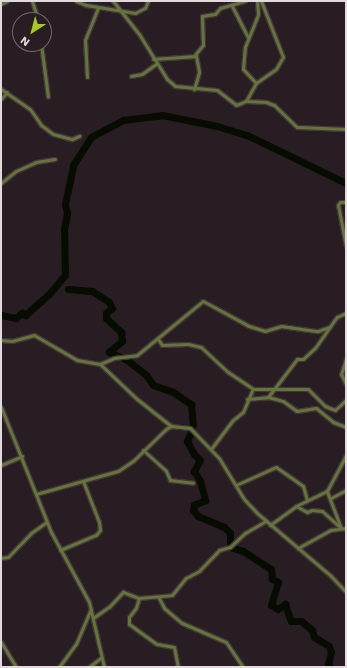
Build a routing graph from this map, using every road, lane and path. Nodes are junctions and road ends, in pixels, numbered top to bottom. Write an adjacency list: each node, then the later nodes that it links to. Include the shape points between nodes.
1 (7, 1): 9 (street)
2 (32, 1): 13 (street)
3 (76, 1): 11 (street)
4 (113, 1): 12 (street)
5 (148, 1): 12 (street, via 147,6 140,12)
6 (245, 1): 10 (street)
7 (256, 1): 14 (street, via 258,14)
8 (261, 1): 21 (street, via 283,57 276,69)
9 (1, 4)
10 (232, 6): 14 (street); 16 (street, via 202,16 203,45)
11 (98, 8): 12 (street); 20 (street, via 85,40)
12 (120, 10): 17 (street, via 139,34)
13 (35, 12)
14 (248, 38): 21 (street, via 244,72)
15 (42, 52): 25 (street)
16 (194, 56): 17 (street); 23 (street, via 198,58 199,72)
17 (153, 59): 18 (street)
18 (156, 64): 19 (street, via 142,74); 23 (street, via 171,84)
19 (131, 76)
20 (87, 77)
21 (256, 83): 27 (street)
22 (1, 89): 24 (street)
23 (194, 89): 27 (street, via 217,90 236,105)
24 (7, 92): 26 (street); 29 (street, via 30,109 41,124 53,134 74,139)
25 (48, 97)
26 (1, 99)
27 (246, 102): 28 (street, via 274,104 297,128)
28 (346, 129)
29 (79, 136)
30 (55, 159): 31 (street, via 36,162 16,171)
31 (1, 183)
32 (346, 202): 33 (street, via 340,202 338,205)
33 (346, 246)
34 (346, 313): 35 (street)
35 (329, 327): 36 (street, via 314,331 281,326 265,331 249,326 203,301 162,333); 42 (street, via 315,348 303,359 297,359)
36 (158, 339): 39 (street, via 137,355 118,357); 41 (street, via 162,345 188,344 201,347 228,372)
37 (1, 340): 39 (street, via 12,341 34,335 77,360)
38 (346, 359): 40 (street, via 341,374)
39 (100, 364): 47 (street, via 136,399)
40 (346, 384)
41 (254, 389): 42 (street); 44 (street)
42 (272, 390): 43 (street); 45 (street, via 308,389 325,406 335,410)
43 (268, 397): 44 (street); 48 (street, via 283,401 297,412 316,408 333,422)
44 (247, 399): 49 (street, via 243,412 233,420)
45 (346, 400)
46 (1, 407): 51 (street)
47 (171, 426): 49 (street, via 190,428); 50 (street)
48 (346, 428)
49 (211, 448): 56 (street)
50 (143, 450): 54 (street, via 118,471); 55 (street, via 166,471 170,480)
51 (22, 456): 53 (street); 59 (street)
52 (346, 456): 58 (street)
53 (1, 465)
54 (83, 480): 59 (street); 69 (street, via 100,530 96,535)
55 (193, 483)
56 (236, 485): 61 (street, via 276,467 302,486); 63 (street, via 244,499)
57 (346, 490): 60 (street)
58 (327, 492): 60 (street); 61 (street)
59 (36, 494): 64 (street)
60 (331, 498): 66 (street)
61 (307, 500): 62 (street)
62 (296, 506): 65 (street); 66 (street, via 307,512 322,511)
63 (266, 521): 65 (street); 73 (street, via 245,533 230,547 219,550 199,571 186,578 172,596)
64 (47, 522): 69 (street); 70 (street, via 26,537 8,557)
65 (270, 525): 68 (street)
66 (341, 528): 67 (street); 68 (street, via 331,530)
67 (346, 528)
68 (298, 548): 71 (street)
69 (60, 550): 74 (street)
70 (1, 558)
71 (346, 592)
72 (139, 598): 73 (street); 75 (street, via 123,592 109,607); 82 (street, via 136,608 129,617 129,624 156,644 174,647)
73 (159, 598): 83 (street, via 164,608 182,623 226,642)
74 (91, 609): 75 (street); 79 (street, via 76,644)
75 (93, 618): 77 (street)
76 (1, 642): 78 (street)
77 (102, 657): 80 (street); 81 (street)
78 (16, 667)
79 (59, 667)
80 (89, 667)
81 (104, 667)
82 (178, 667)
83 (243, 667)

